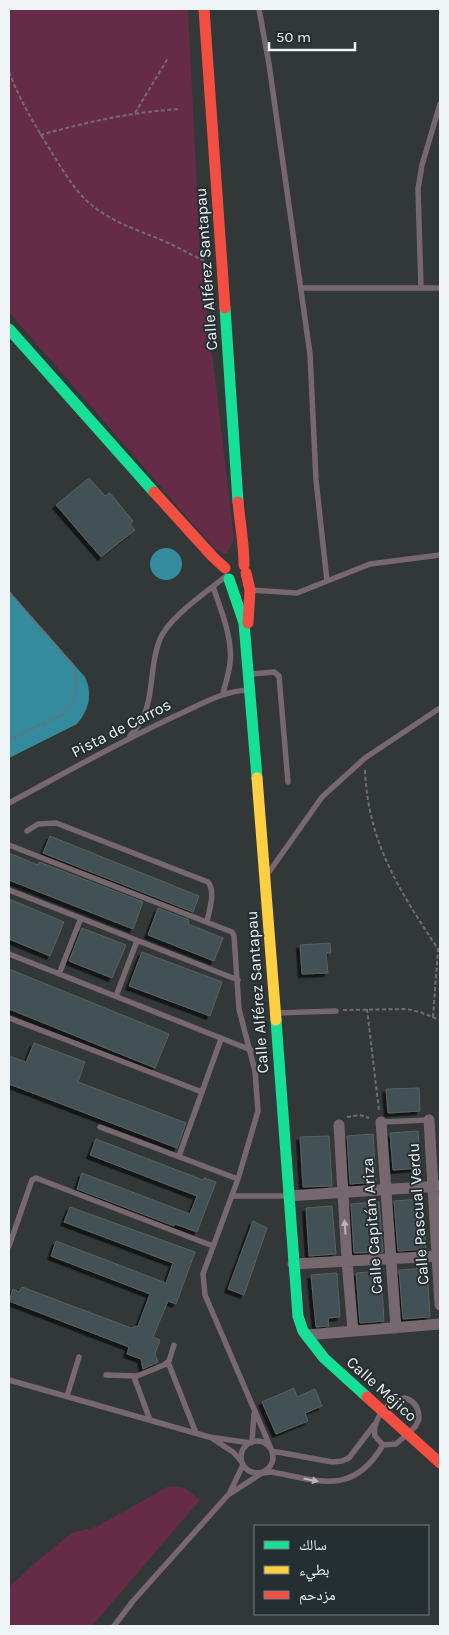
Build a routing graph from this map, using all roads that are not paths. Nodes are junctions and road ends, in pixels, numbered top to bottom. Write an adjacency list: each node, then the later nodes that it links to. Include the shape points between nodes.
1 (204, 9): 8 (main road, Calle Alférez Santapau)
2 (259, 9): 4 (lane)
3 (440, 104): 5 (lane, via 418,189)
4 (301, 288): 5 (lane); 12 (lane, via 310,354 316,480)
5 (421, 288): 6 (lane)
6 (440, 288)
7 (9, 329): 11 (main road)
8 (240, 528): 10 (main road, Calle Alférez Santapau); 11 (main road, Calle Alférez Santapau)
9 (440, 555): 12 (lane, via 370,564)
10 (245, 569): 11 (main road, via 241,562); 11 (main road, via 241,580 233,581); 14 (main road, Calle Alférez Santapau)
11 (228, 571): 13 (lane); 15 (main road, Calle Alférez Santapau, via 242,615)
12 (327, 581): 14 (lane, via 296,593)
13 (213, 587): 18 (lane, via 230,646); 20 (lane, via 165,630 157,648 148,706 141,723)
14 (250, 590): 15 (main road, Calle Alférez Santapau)
15 (247, 645): 16 (main road, Calle Alférez Santapau)
16 (250, 674): 17 (main road, Calle Alférez Santapau); 21 (lane, via 274,672 279,676)
17 (251, 690): 18 (lane, Pista de Carros); 25 (main road, Calle Alférez Santapau)
18 (223, 694): 20 (lane, Pista de Carros)
19 (440, 708): 25 (lane, via 365,758 322,797)
20 (126, 740): 22 (lane, Pista de Carros)
21 (288, 782)
22 (9, 803)
23 (26, 831): 28 (lane, via 38,824 56,823 208,882 211,894)
24 (9, 845): 28 (lane)
25 (265, 878): 35 (main road, Calle Alférez Santapau)
26 (9, 890): 27 (lane)
27 (80, 918): 29 (lane); 31 (lane)
28 (207, 922): 32 (lane, via 234,934)
29 (137, 941): 32 (lane); 33 (lane)
30 (9, 954): 31 (lane)
31 (59, 974): 33 (lane)
32 (238, 980): 38 (lane, via 241,1016)
33 (116, 996): 37 (lane)
34 (336, 1011): 35 (lane)
35 (275, 1013): 50 (main road, Calle Alférez Santapau)
36 (9, 1018): 39 (lane)
37 (222, 1039): 38 (lane); 39 (lane)
38 (251, 1050): 45 (lane, via 256,1071 258,1111)
39 (202, 1092): 44 (lane)
40 (428, 1120): 41 (lane); 46 (street, Calle Pascual Verdu)
41 (381, 1122): 47 (street, Calle Capitán Ariza)
42 (338, 1125): 48 (street)
43 (100, 1127): 44 (lane)
44 (179, 1156): 45 (lane)
45 (238, 1178): 49 (lane)
46 (436, 1186): 47 (street); 53 (street, Calle Pascual Verdu)
47 (386, 1189): 48 (street); 54 (street, Calle Capitán Ariza)
48 (342, 1192): 50 (street); 55 (street, one-way to 48)
49 (232, 1196): 50 (lane); 52 (lane)
50 (288, 1196): 56 (main road, Calle Alférez Santapau)
51 (9, 1246): 52 (lane, via 32,1180 36,1178)
52 (213, 1246): 69 (lane, via 203,1274 205,1295)
53 (438, 1256): 54 (street); 57 (street, Calle Pascual Verdu)
54 (391, 1259): 55 (street); 59 (street, Calle Capitán Ariza)
55 (347, 1261): 56 (street); 60 (street)
56 (293, 1264): 61 (main road, Calle Alférez Santapau, via 296,1308)
57 (440, 1305)
58 (440, 1324): 59 (street)
59 (396, 1328): 60 (street)
60 (353, 1332): 61 (street)
61 (306, 1335): 70 (main road, Calle Méjico, via 324,1358)
62 (174, 1345): 64 (lane)
63 (79, 1357): 68 (lane)
64 (168, 1362): 66 (lane); 73 (lane)
65 (106, 1375): 66 (lane)
66 (134, 1377): 71 (lane)
67 (11, 1380): 68 (lane)
68 (67, 1396): 71 (lane)
69 (253, 1409): 76 (lane); 78 (lane)
70 (383, 1412): 72 (lane); 74 (main road, Calle Méjico); 74 (lane, via 391,1402 410,1399 417,1406 419,1419)
71 (150, 1420): 73 (lane)
72 (374, 1425): 77 (lane, via 375,1436); 78 (lane, via 349,1458 342,1462)
73 (196, 1433): 75 (lane)
74 (408, 1434): 77 (lane, via 396,1444); 79 (main road, Calle Méjico)
75 (209, 1437): 76 (lane); 80 (lane, via 227,1448)
76 (252, 1442): 78 (lane, via 264,1443); 80 (lane, via 244,1449)
77 (383, 1445): 81 (lane, one-way to 77, via 322,1482 342,1481 358,1474)
78 (272, 1451): 81 (lane, via 271,1466)
79 (440, 1463)
80 (242, 1464): 81 (lane, via 251,1472); 82 (lane)
81 (263, 1473): 82 (lane)
82 (228, 1495): 83 (lane)
83 (114, 1626)

